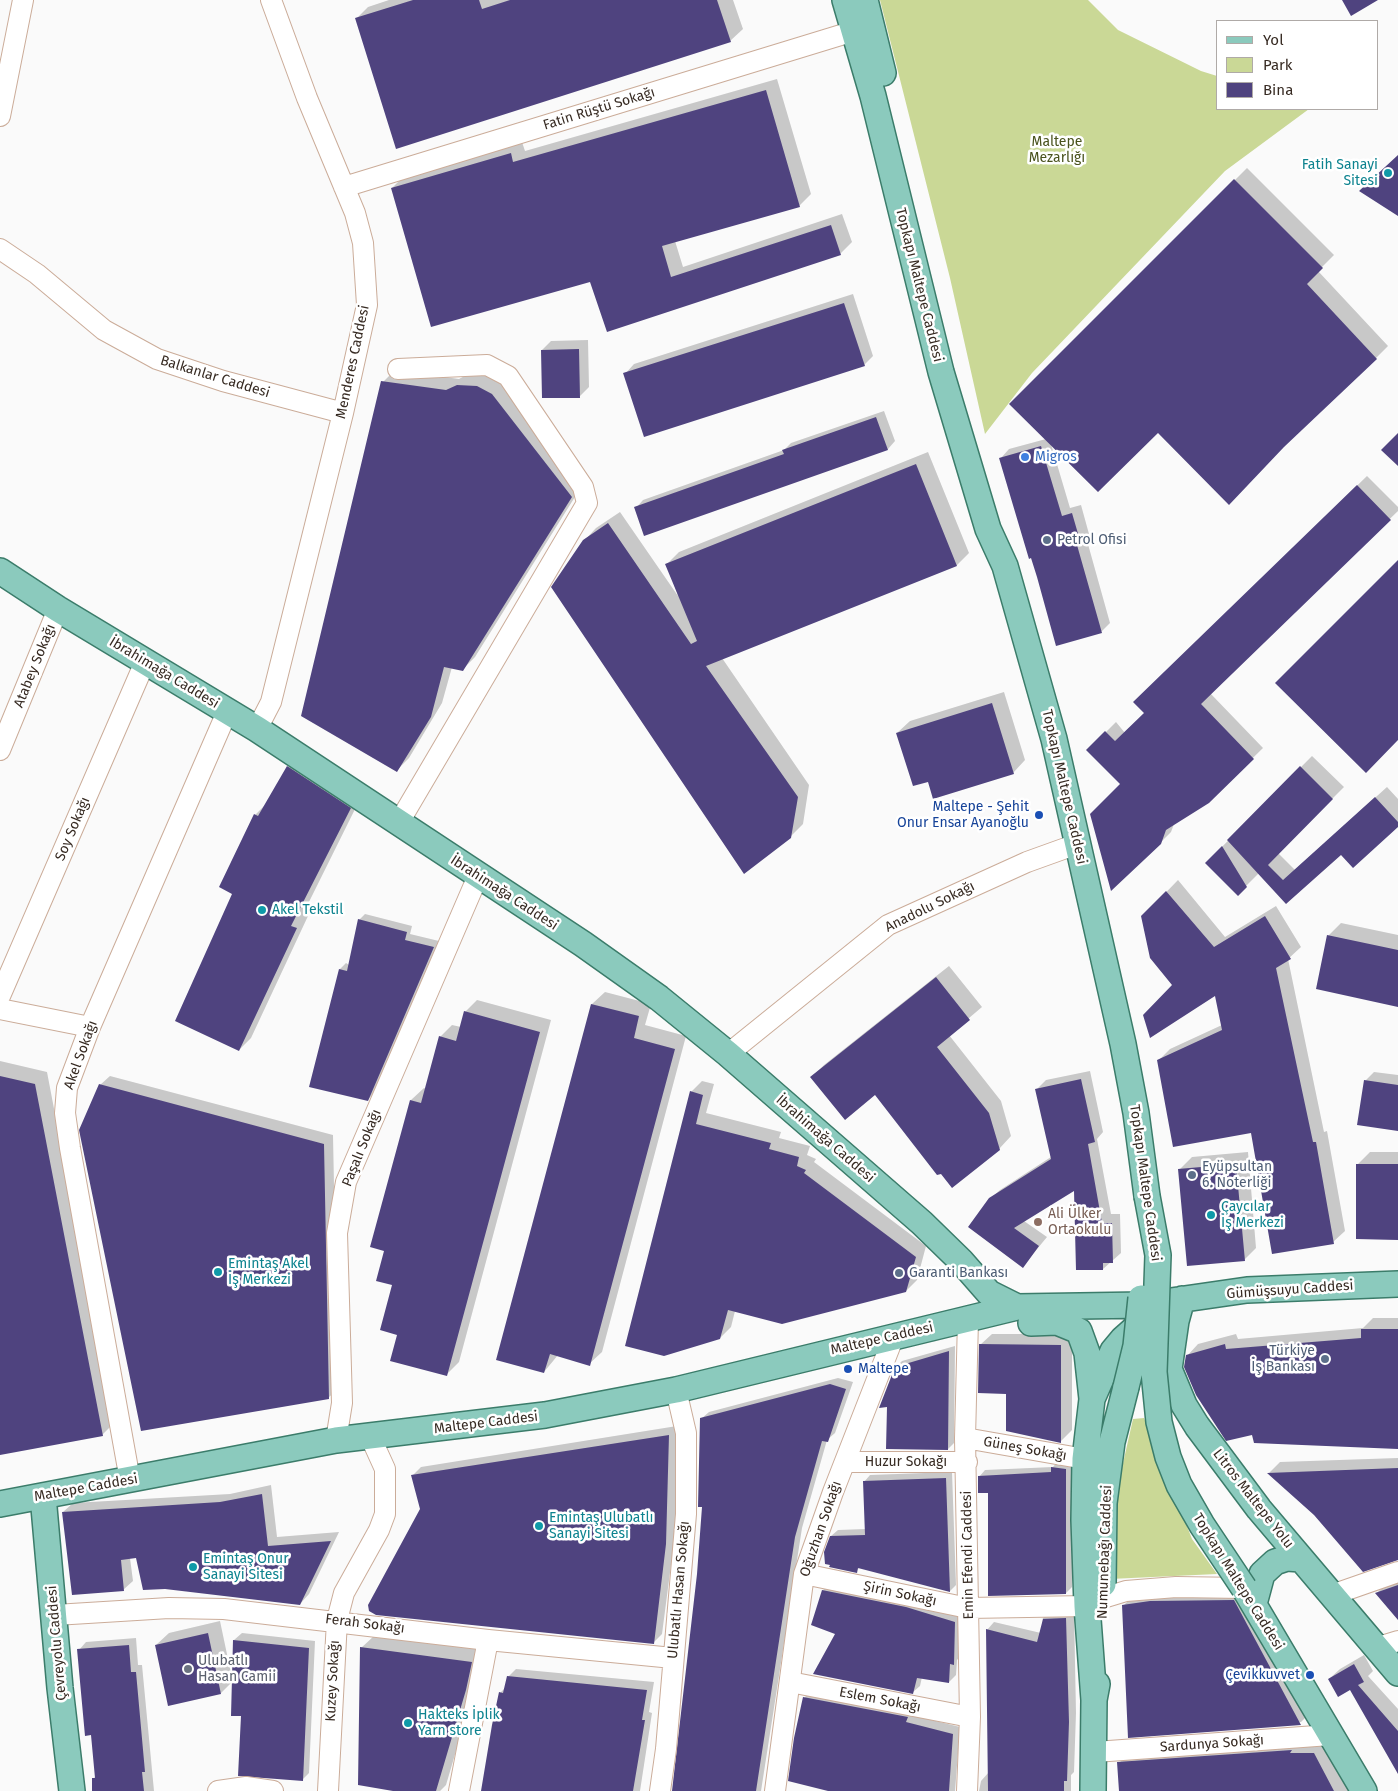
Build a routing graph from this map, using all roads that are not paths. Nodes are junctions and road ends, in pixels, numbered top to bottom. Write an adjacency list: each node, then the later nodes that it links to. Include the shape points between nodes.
1 (23, 0): 6 (street)
2 (271, 0): 7 (street, Menderes Caddesi)
3 (845, 0): 5 (main road, Topkapı Maltepe Caddesi)
4 (864, 0): 5 (main road, Topkapı Maltepe Caddesi)
5 (863, 29): 7 (street, Fatin Rüştü Sokağı); 18 (main road, Topkapı Maltepe Caddesi, via 873,96 947,370 999,524 1005,566 1054,739)
6 (0, 116)
7 (344, 188): 10 (street, Menderes Caddesi, via 363,243 366,305)
8 (0, 249): 10 (street, Balkanlar Caddesi, via 37,274 104,330 157,359 224,381)
9 (398, 369): 17 (street, via 487,364 508,376 583,488 587,503)
10 (344, 413): 15 (street, Menderes Caddesi, via 271,702)
11 (0, 571): 12 (main road, İbrahimağa Caddesi)
12 (58, 609): 13 (main road, İbrahimağa Caddesi); 16 (street, Atabey Sokağı)
13 (145, 662): 14 (main road, İbrahimağa Caddesi); 20 (street, Soy Sokağı)
14 (228, 712): 15 (main road, İbrahimağa Caddesi); 22 (street, Akel Sokağı)
15 (257, 729): 17 (main road, İbrahimağa Caddesi)
16 (0, 750)
17 (398, 824): 19 (main road, İbrahimağa Caddesi)
18 (1078, 844): 23 (street, Anadolu Sokağı, via 1027,862 888,925); 24 (main road, Topkapı Maltepe Caddesi, via 1136,1114)
19 (478, 876): 23 (main road, İbrahimağa Caddesi, via 659,998); 35 (street, Paşalı Sokağı, via 346,1182 337,1233 342,1403)
20 (0, 996)
21 (0, 1009): 22 (street)
22 (90, 1026): 39 (street, Akel Sokağı, via 67,1088 65,1113)
23 (728, 1054): 25 (main road, İbrahimağa Caddesi, via 922,1223)
24 (1147, 1196): 46 (main road, Topkapı Maltepe Caddesi, bridge, via 1158,1255 1154,1372 1159,1422 1180,1486); 47 (main road, Numunebağı Caddesi, bridge, via 1136,1346 1112,1442)
25 (967, 1270): 28 (main road, İbrahimağa Caddesi, via 989,1293); 29 (main road)
26 (1398, 1284): 27 (main road, Gümüşsuyu Caddesi, via 1247,1290)
27 (1182, 1299): 28 (main road, Gümüşsuyu Caddesi, via 1143,1305); 32 (main road, via 1154,1313 1123,1339 1113,1352); 42 (main road, Litros Maltepe Yolu, via 1172,1339 1169,1369 1184,1405 1226,1467)
28 (1017, 1306): 29 (main road, Maltepe Caddesi)
29 (968, 1320): 30 (main road, Maltepe Caddesi); 32 (main road, via 985,1324 1057,1322 1079,1331 1087,1353); 34 (street, Emin Efendi Caddesi)
30 (894, 1336): 31 (main road, Maltepe Caddesi); 37 (street, Oğuzhan Sokağı)
31 (676, 1390): 33 (main road, Maltepe Caddesi, via 545,1415); 53 (street, Ulubatlı Hasan Sokağı, via 686,1433 686,1514)
32 (1092, 1399): 36 (main road)
33 (370, 1436): 35 (main road, Maltepe Caddesi); 50 (street, Kuzey Sokağı, via 385,1469 385,1514 344,1593)
34 (965, 1438): 36 (street, Güneş Sokağı); 38 (street, Emin Efendi Caddesi)
35 (336, 1440): 39 (main road, Maltepe Caddesi)
36 (1085, 1460): 47 (main road, via 1084,1520)
37 (845, 1462): 38 (street, Huzur Sokağı); 44 (street, Oğuzhan Sokağı)
38 (966, 1462): 48 (street, Emin Efendi Caddesi)
39 (130, 1480): 40 (main road, Maltepe Caddesi)
40 (43, 1496): 41 (main road, Maltepe Caddesi); 49 (main road, Çevreyolu Caddesi)
41 (0, 1504)
42 (1301, 1560): 45 (main road, Litros Maltepe Yolu); 46 (main road, via 1287,1558 1276,1562 1262,1574)
43 (1398, 1572): 45 (street)
44 (804, 1574): 48 (street, Şirin Sokağı); 55 (street, Oğuzhan Sokağı)
45 (1332, 1595): 52 (main road, Litros Maltepe Yolu)
46 (1249, 1596): 47 (street, Şirin Sokağı, via 1176,1587 1126,1591); 57 (main road, Topkapı Maltepe Caddesi)
47 (1095, 1602): 48 (street, Şirin Sokağı); 58 (main road, Numunebağı Caddesi, via 1101,1667 1094,1700)
48 (968, 1608): 56 (street, Emin Efendi Caddesi)
49 (55, 1615): 50 (street, Ferah Sokağı, via 169,1608 224,1609); 60 (main road, Çevreyolu Caddesi)
50 (336, 1620): 51 (street, Ferah Sokağı); 63 (street, Kuzey Sokağı)
51 (488, 1640): 53 (street, Ferah Sokağı); 64 (street)
52 (1387, 1645): 54 (main road, Litros Maltepe Yolu)
53 (673, 1658): 65 (street, Ulubatlı Hasan Sokağı)
54 (1398, 1673)
55 (790, 1682): 56 (street, Eslem Sokağı); 59 (street, Oğuzhan Sokağı)
56 (970, 1717): 66 (street, Emin Efendi Caddesi)
57 (1330, 1735): 58 (street, Sardunya Sokağı); 68 (main road, Topkapı Maltepe Caddesi)
58 (1095, 1752): 67 (main road, Numunebağı Caddesi)
59 (778, 1790)
60 (72, 1791)
61 (218, 1791): 62 (street, via 246,1788)
62 (273, 1791)
63 (328, 1791)
64 (459, 1791)
65 (660, 1791)
66 (967, 1791)
67 (1093, 1791)
68 (1364, 1791)

